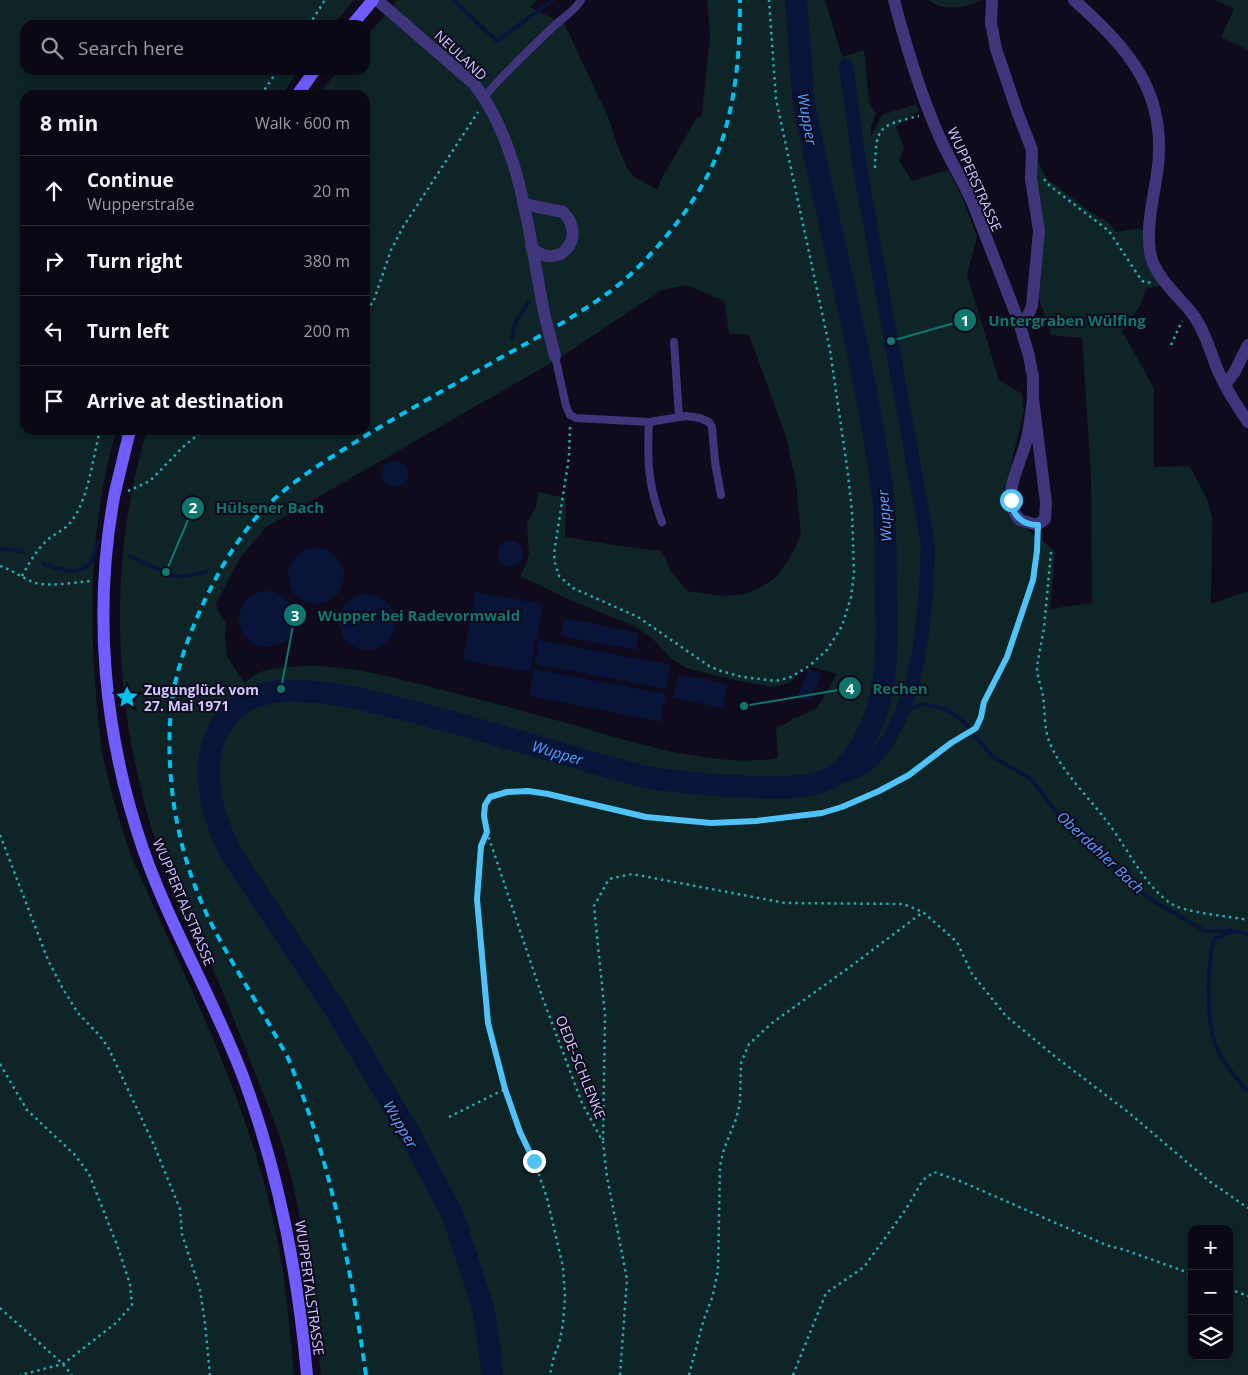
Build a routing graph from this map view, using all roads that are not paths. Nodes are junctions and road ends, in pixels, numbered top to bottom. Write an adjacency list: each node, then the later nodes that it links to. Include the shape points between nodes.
1 (373, 0): 7 (main road)
2 (377, 0): 10 (street, NEULAND, via 474,84)
3 (581, 0): 10 (lane)
4 (894, 0): 13 (street, WUPPERSTRASSE, via 930,113 966,187)
5 (992, 0): 13 (street, via 991,23 996,49 1032,150 1031,179 1039,232 1032,306 1026,320)
6 (1074, 0): 17 (street, via 1119,44 1139,72 1155,104 1160,148 1150,230 1153,262 1203,330)
7 (356, 20)
8 (311, 75): 9 (main road)
9 (301, 90)
10 (484, 97): 11 (street, NEULAND, via 506,144)
11 (523, 204): 12 (street, NEULAND); 12 (street, via 563,212 572,226 573,239 563,252 542,255)
12 (531, 247): 16 (street, NEULAND, bridge)
13 (1019, 322): 18 (street, WUPPERSTRASSE, via 1032,370)
14 (674, 342): 19 (lane)
15 (1248, 345): 17 (street)
16 (555, 356): 20 (lane, NEULAND, via 570,415 586,419)
17 (1225, 385): 21 (street)
18 (1033, 399): 18 (street, WUPPERSTRASSE, via 1027,440 1011,500 1013,511 1020,520 1038,525 1045,519 1046,503)
19 (679, 416): 20 (lane); 23 (lane, via 700,418 712,425 714,462)
20 (649, 422): 24 (lane, via 650,482)
21 (1248, 422)
22 (129, 435): 25 (main road, WUPPERTALSTRASSE, via 115,493 105,580 107,686 117,757 145,852 245,1082 271,1162 297,1282)
23 (721, 495)
24 (662, 522)
25 (307, 1375)

